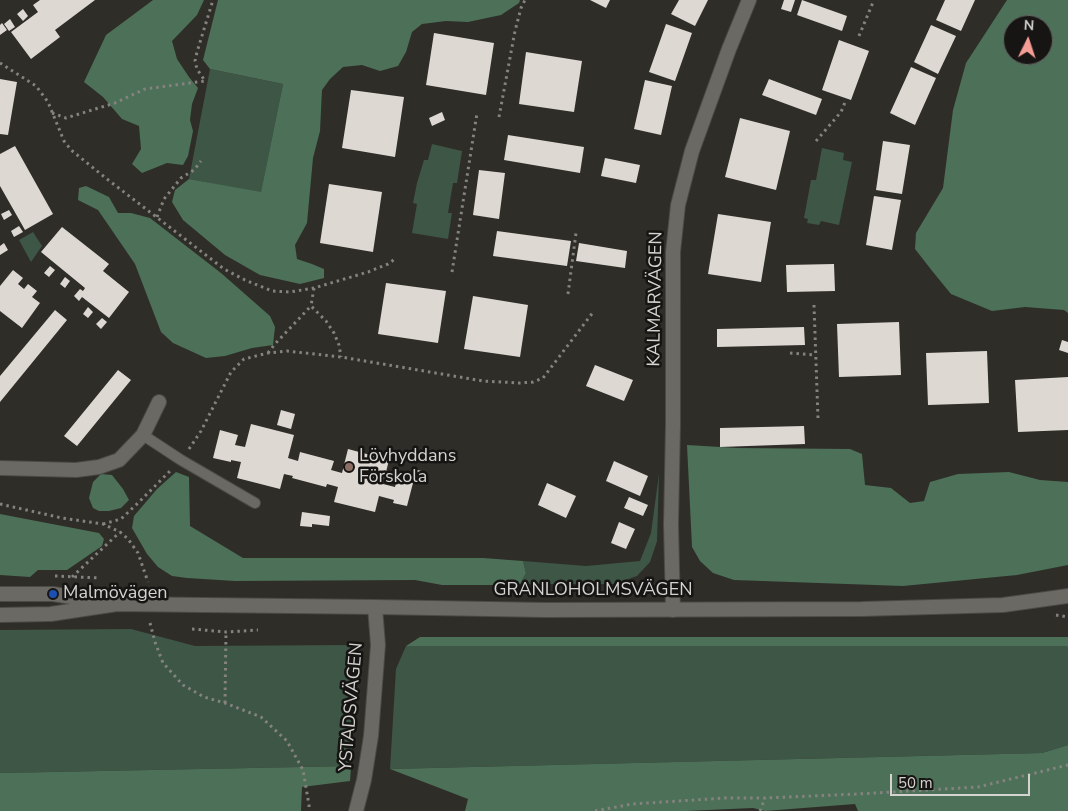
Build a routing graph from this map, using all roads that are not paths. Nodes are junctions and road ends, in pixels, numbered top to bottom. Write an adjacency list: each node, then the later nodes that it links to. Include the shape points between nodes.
1 (749, 0): 10 (street, KALMARVÄGEN, via 692,151 678,205 673,252)
2 (159, 402): 3 (street)
3 (144, 435): 4 (street, via 119,460 99,466 76,470); 5 (lane)
4 (0, 468)
5 (255, 504)
6 (0, 594): 8 (street, GRANLOHOLMSVÄGEN, via 53,594)
7 (1068, 596): 10 (street, GRANLOHOLMSVÄGEN, via 1003,605)
8 (117, 604): 9 (street, GRANLOHOLMSVÄGEN); 11 (street, GRANLOHOLMSVÄGEN, via 51,614)
9 (375, 606): 10 (street, GRANLOHOLMSVÄGEN); 12 (street, YSTADSVÄGEN, via 378,645 371,736)
10 (673, 610)
11 (0, 614)
12 (356, 811)

